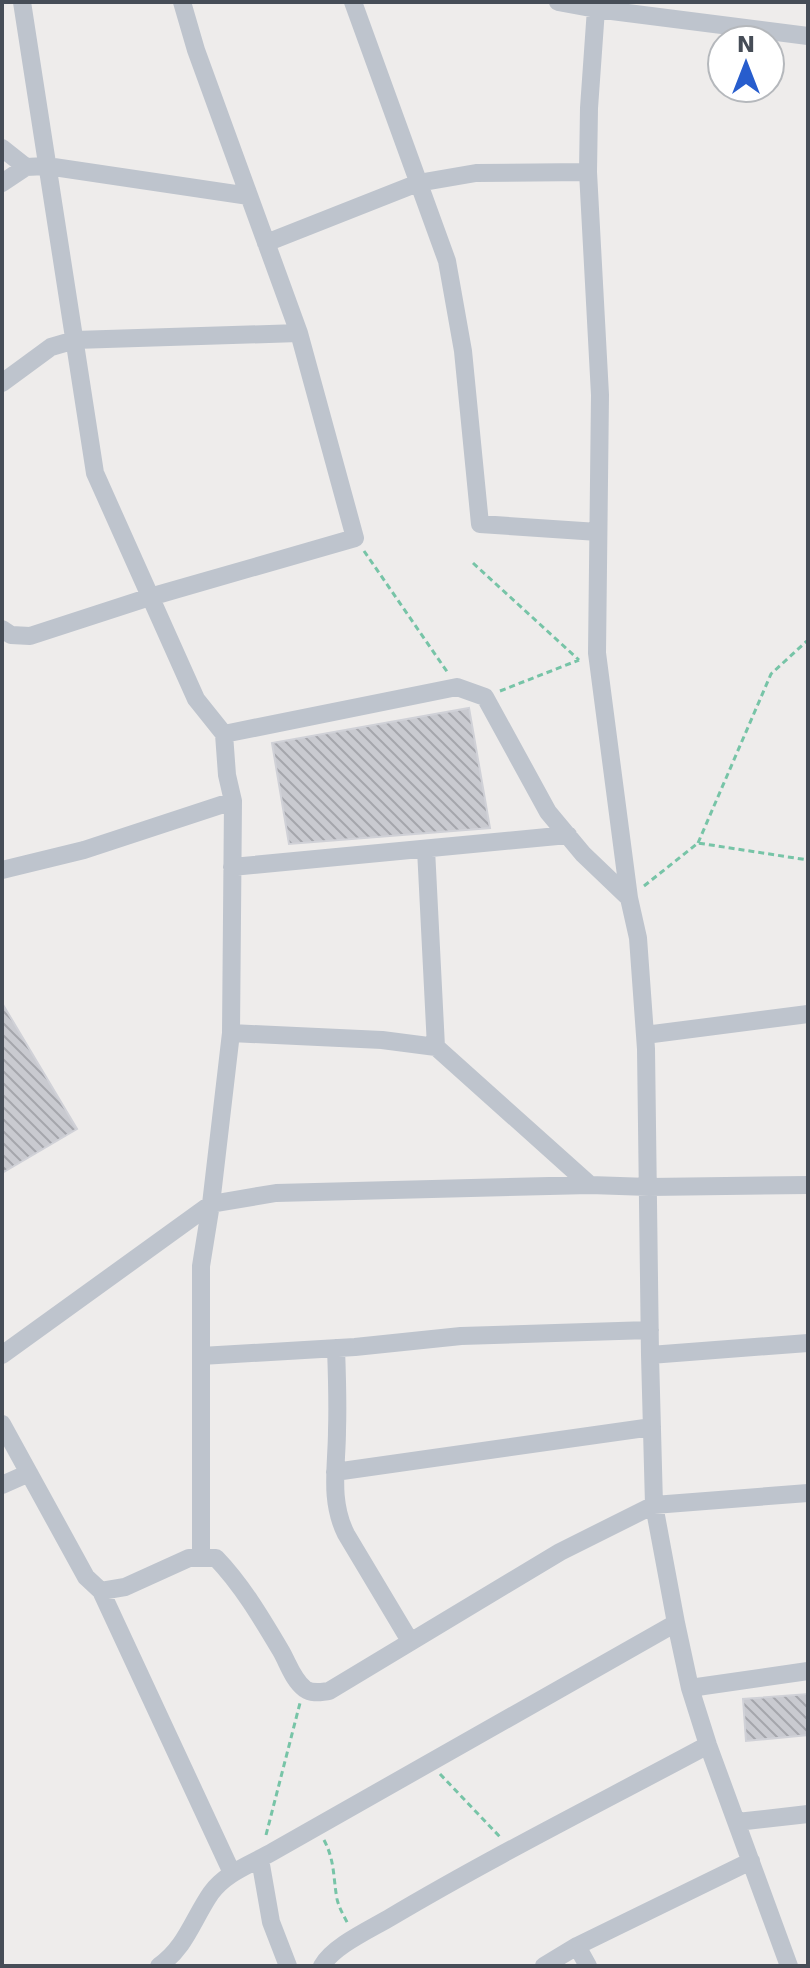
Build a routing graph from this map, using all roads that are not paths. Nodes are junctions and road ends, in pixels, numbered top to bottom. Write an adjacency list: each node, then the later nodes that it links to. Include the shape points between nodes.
1 (22, 2): 8 (street)
2 (182, 2): 13 (street)
3 (353, 2): 12 (street)
4 (558, 2): 5 (street)
5 (597, 5): 6 (street); 10 (street)
6 (808, 36)
7 (2, 148): 9 (street)
8 (47, 166): 9 (street); 13 (street); 16 (street)
9 (26, 167): 11 (street)
10 (588, 172): 12 (street, via 476,173); 18 (street, via 600,395)
11 (2, 183)
12 (418, 183): 14 (street); 18 (street, via 450,276 480,524)
13 (249, 196): 14 (street)
14 (266, 243): 15 (street)
15 (299, 333): 16 (street); 19 (street, via 355,538)
16 (75, 340): 17 (street, via 51,347); 19 (street, via 95,473)
17 (2, 383)
18 (598, 532): 27 (street, via 597,653)
19 (150, 597): 20 (street, via 30,636); 21 (street, via 196,699)
20 (2, 629)
21 (224, 734): 22 (street); 23 (street, via 457,687 485,697 548,812)
22 (233, 801): 25 (street); 26 (street, via 84,850)
23 (568, 835): 24 (street); 27 (street)
24 (426, 849): 25 (street); 31 (street)
25 (232, 867): 29 (street)
26 (2, 870)
27 (629, 898): 30 (street, via 638,938)
28 (808, 1014): 30 (street)
29 (231, 1033): 31 (street); 35 (street)
30 (645, 1035): 34 (street)
31 (436, 1047): 32 (street)
32 (590, 1185): 34 (street); 35 (street, via 276,1193)
33 (808, 1185): 34 (street)
34 (649, 1187): 36 (street)
35 (211, 1204): 39 (street); 41 (street, via 201,1266)
36 (650, 1330): 38 (street, via 461,1336); 40 (street)
37 (808, 1343): 40 (street)
38 (336, 1348): 41 (street); 44 (street)
39 (2, 1355)
40 (650, 1355): 43 (street)
41 (201, 1356): 49 (street)
42 (2, 1424): 45 (street)
43 (652, 1427): 44 (street); 48 (street)
44 (335, 1472): 52 (street, via 341,1525)
45 (29, 1473): 46 (street); 50 (street, via 86,1577)
46 (2, 1485)
47 (808, 1493): 48 (street)
48 (654, 1505): 51 (street); 52 (street, via 560,1552)
49 (201, 1558): 50 (street); 52 (street, via 216,1558 231,1574 296,1680 314,1693 329,1691)
50 (101, 1591): 60 (street)
51 (676, 1623): 54 (street); 58 (street)
52 (410, 1641)
53 (808, 1671): 54 (street)
54 (690, 1688): 55 (street)
55 (708, 1745): 57 (street); 64 (street, via 438,1889 326,1958)
56 (808, 1814): 57 (street)
57 (737, 1822): 59 (street)
58 (260, 1859): 60 (street); 63 (street, via 271,1922)
59 (751, 1861): 61 (street); 67 (street)
60 (232, 1873): 62 (street, via 212,1891 180,1948)
61 (577, 1946): 65 (street); 66 (street)
62 (159, 1966)
63 (288, 1966)
64 (322, 1966)
65 (544, 1966)
66 (588, 1966)
67 (789, 1966)

